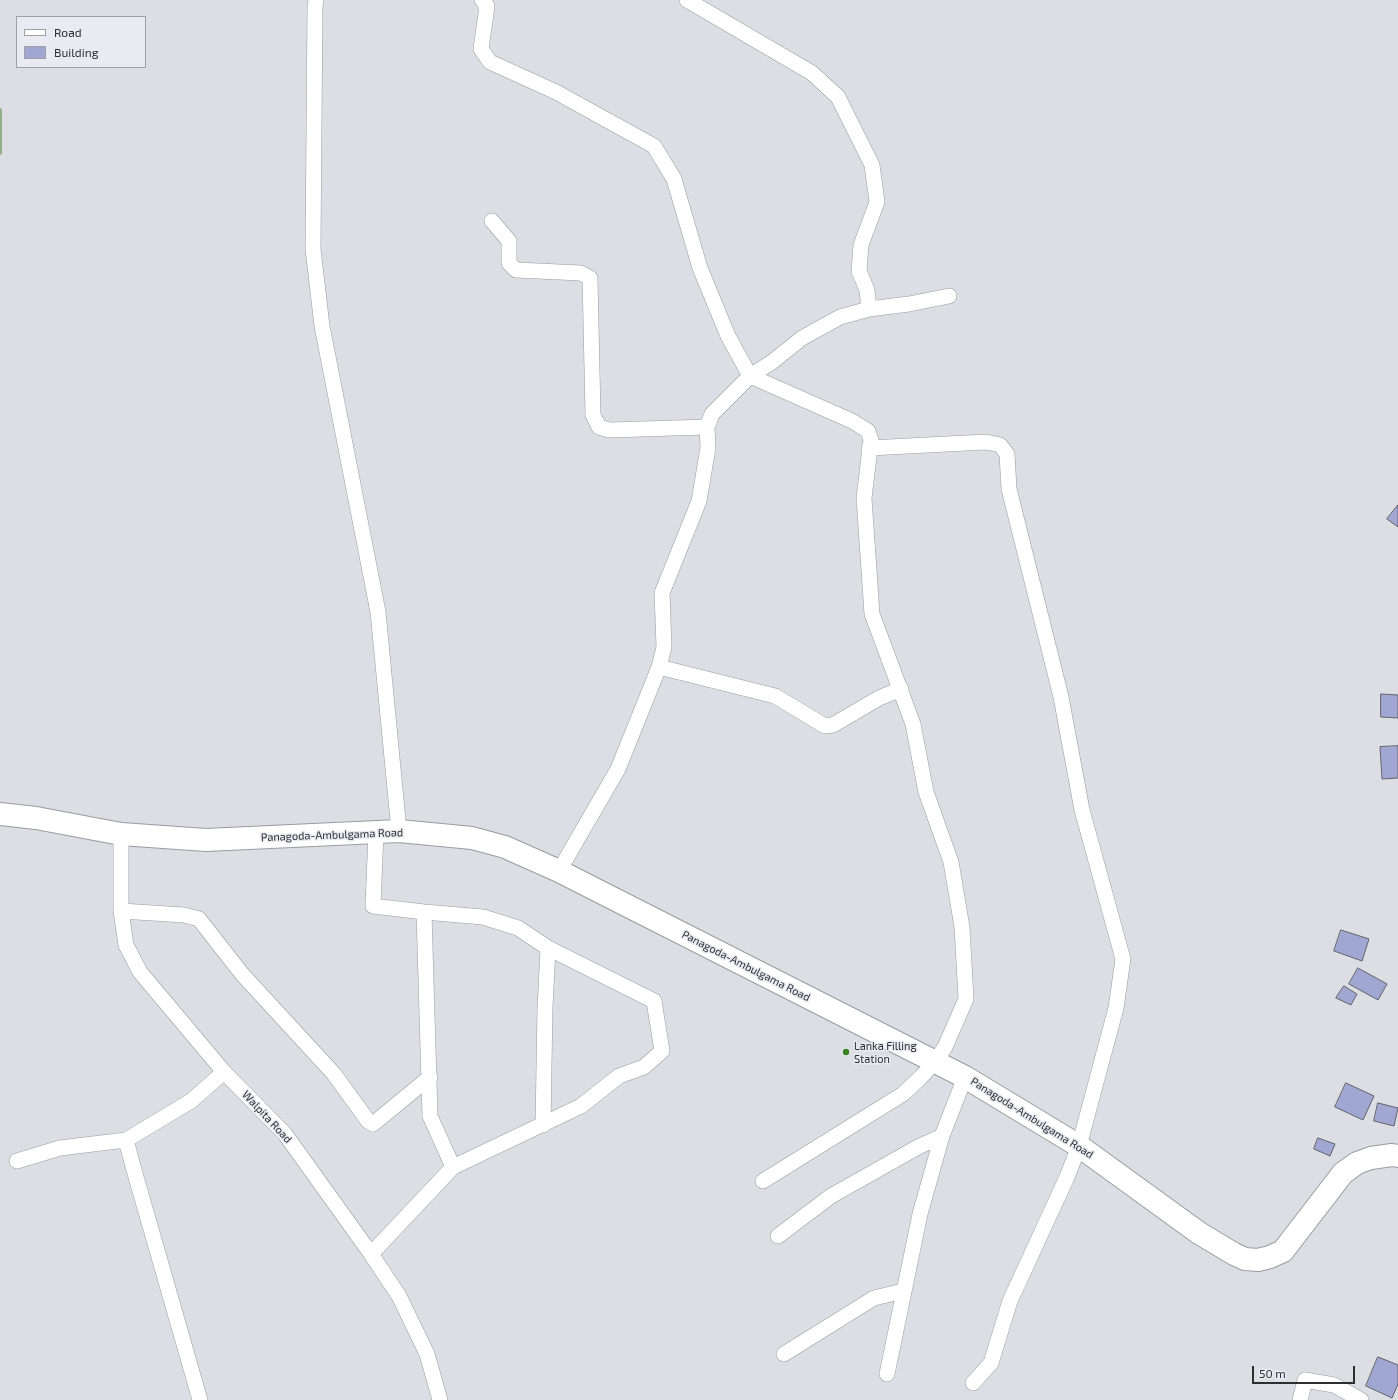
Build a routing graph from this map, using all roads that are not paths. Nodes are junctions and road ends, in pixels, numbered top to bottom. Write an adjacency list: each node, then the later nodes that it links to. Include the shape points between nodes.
1 (316, 0): 13 (street, via 313,249 322,326 378,612)
2 (482, 0): 7 (street, via 487,6 481,49 490,62 556,92 654,146 674,179 700,268 728,336)
3 (687, 0): 6 (street, via 812,73 838,96 872,165 877,202 861,245 860,271 867,290)
4 (492, 221): 8 (street, via 509,241 509,263 516,270 581,273 590,278 593,415 599,427 609,430)
5 (949, 296): 6 (street)
6 (869, 309): 7 (street, via 840,317 802,338)
7 (750, 376): 8 (street, via 712,414); 9 (street, via 852,421 868,431 871,440)
8 (707, 427): 10 (street, via 708,448 699,501 662,593 664,647)
9 (869, 448): 11 (street, via 864,498 872,614); 27 (street, via 986,442 1000,445 1007,454 1009,489 1061,697 1082,810 1123,959 1116,1008)
10 (659, 667): 11 (street, via 776,696 825,726 833,725 879,698); 16 (street, via 618,769)
11 (901, 689): 20 (street, via 913,724 926,792 951,862 962,927 966,999 945,1047)
12 (0, 814): 15 (main road, Panagoda-Ambulgama Road)
13 (399, 831): 14 (main road, Panagoda-Ambulgama Road); 16 (main road, Panagoda-Ambulgama Road, via 472,838 506,848)
14 (376, 832): 15 (main road, Panagoda-Ambulgama Road, via 206,840); 18 (street, via 373,906)
15 (121, 834): 17 (street, Walpita Road)
16 (560, 871): 20 (main road, Panagoda-Ambulgama Road)
17 (121, 911): 21 (street, Walpita Road, via 126,945 140,972); 22 (street, via 184,915 198,919 242,974 334,1074 368,1121 373,1124)
18 (424, 912): 19 (street, via 483,917 518,928); 22 (street)
19 (548, 948): 24 (street); 24 (street, via 654,1001 662,1051 644,1067 619,1076 581,1106)
20 (935, 1062): 23 (main road, Panagoda-Ambulgama Road); 31 (street, via 903,1094)
21 (224, 1072): 26 (street, via 191,1102); 33 (street, Walpita Road, via 285,1134)
22 (430, 1077): 30 (street, via 430,1116)
23 (965, 1077): 25 (street); 27 (main road, Panagoda-Ambulgama Road)
24 (543, 1125): 30 (street)
25 (942, 1136): 32 (street, via 831,1196); 34 (street, via 920,1214)
26 (126, 1140): 29 (street, via 60,1148); 38 (street)
27 (1079, 1146): 28 (main road, Panagoda-Ambulgama Road, via 1199,1233 1245,1259 1258,1260 1282,1251 1342,1173 1371,1158); 37 (street, via 1010,1301 991,1363)
28 (1398, 1156)
29 (17, 1161)
30 (453, 1167): 33 (street)
31 (763, 1181)
32 (778, 1236)
33 (371, 1254): 39 (street, Walpita Road, via 399,1296 427,1354)
34 (903, 1291): 35 (street, via 874,1298); 36 (street)
35 (784, 1354)
36 (887, 1374)
37 (973, 1384)
38 (200, 1400)
39 (440, 1400)
40 (1300, 1400): 41 (street, via 1305,1380 1334,1385)
41 (1361, 1400)

